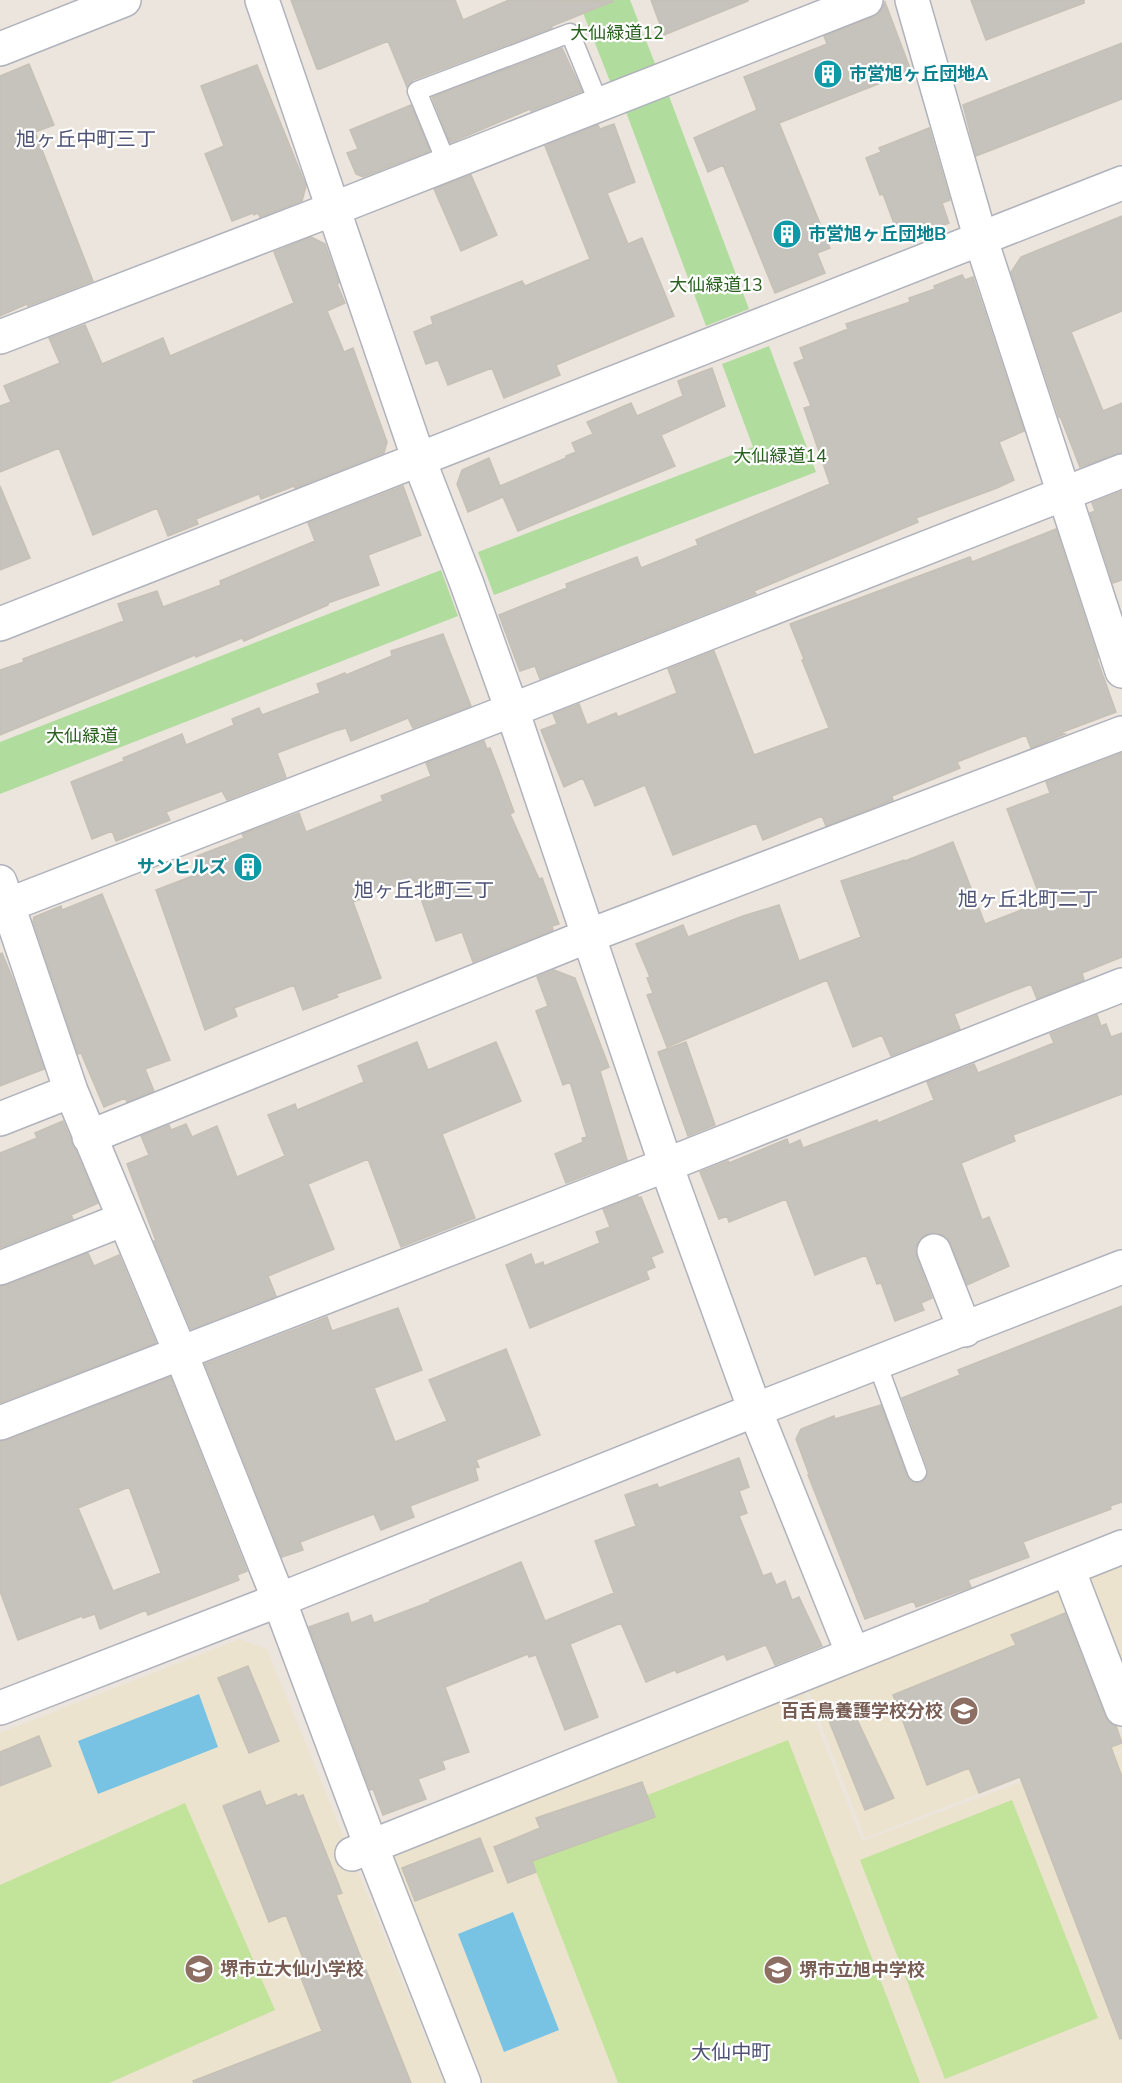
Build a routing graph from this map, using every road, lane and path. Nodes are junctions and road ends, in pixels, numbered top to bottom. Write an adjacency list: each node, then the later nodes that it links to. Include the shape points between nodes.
1 (123, 0): 5 (street)
2 (262, 0): 9 (street)
3 (866, 0): 6 (street)
4 (912, 0): 10 (street)
5 (0, 49)
6 (599, 104): 7 (street); 7 (lane, via 570,33 417,91)
7 (447, 164): 9 (street)
8 (1122, 183): 10 (street)
9 (333, 209): 11 (street); 12 (street)
10 (981, 240): 12 (street); 14 (street)
11 (0, 337)
12 (419, 460): 16 (street); 18 (street)
13 (1122, 471): 14 (street)
14 (1064, 493): 15 (street); 18 (street)
15 (1113, 609): 17 (street)
16 (0, 624)
17 (1122, 671)
18 (512, 710): 20 (street); 21 (street)
19 (1122, 733): 21 (street)
20 (3, 898): 23 (street)
21 (588, 936): 25 (street); 26 (street)
22 (1122, 984): 26 (street)
23 (71, 1091): 24 (street); 25 (street)
24 (0, 1119)
25 (89, 1137): 27 (street)
26 (666, 1165): 32 (street); 34 (street)
27 (124, 1219): 30 (street); 32 (street)
28 (934, 1251): 31 (street)
29 (1122, 1267): 31 (street)
30 (0, 1268)
31 (964, 1330): 33 (street)
32 (181, 1354): 35 (street); 39 (street)
33 (877, 1363): 34 (street); 36 (lane)
34 (755, 1410): 39 (street); 40 (street)
35 (0, 1423)
36 (917, 1472)
37 (1122, 1547): 38 (street)
38 (1068, 1569): 40 (street); 42 (street)
39 (279, 1600): 41 (street); 43 (street)
40 (853, 1654): 43 (street)
41 (0, 1708)
42 (1122, 1709)
43 (361, 1850): 44 (street)
44 (464, 2083)

